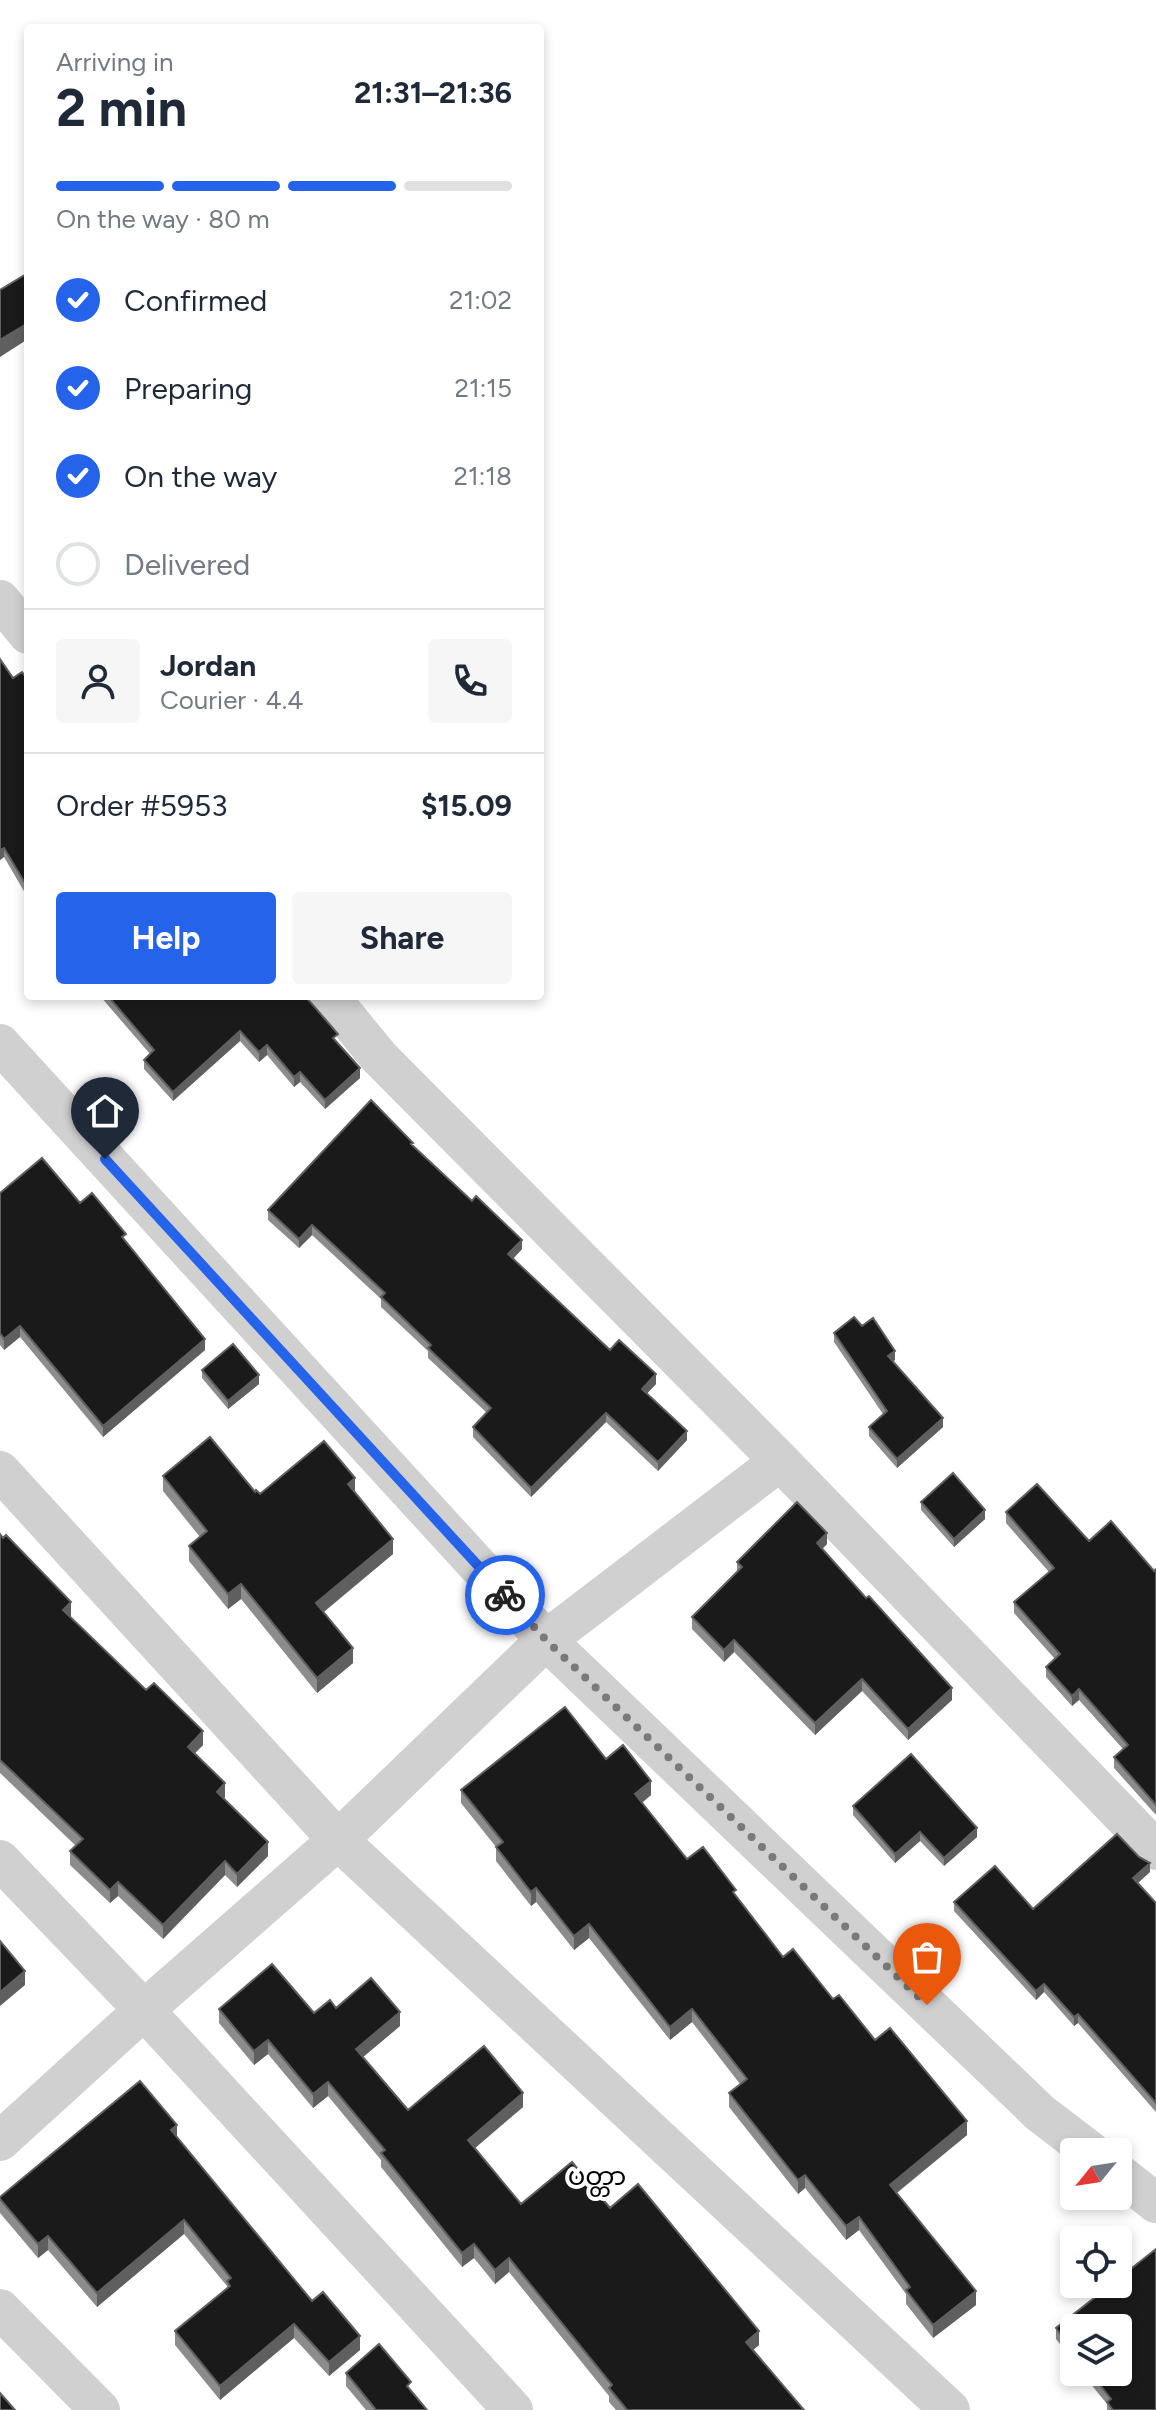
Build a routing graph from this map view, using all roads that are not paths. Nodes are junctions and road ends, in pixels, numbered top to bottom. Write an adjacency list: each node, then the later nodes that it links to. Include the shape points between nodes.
1 (0, 600): 2 (street)
2 (24, 629)
3 (332, 1000): 5 (street, via 379,1057)
4 (0, 1044): 7 (street)
5 (780, 1461): 7 (street); 9 (street)
6 (0, 1471): 8 (street)
7 (546, 1640): 8 (street); 12 (street, via 1040,2113)
8 (338, 1840): 11 (street); 19 (street)
9 (1156, 1850)
10 (0, 1860): 11 (street)
11 (144, 2010): 13 (street); 18 (street)
12 (1073, 2138)
13 (0, 2141)
14 (1132, 2184): 15 (street)
15 (1156, 2203)
16 (0, 2309): 17 (street)
17 (100, 2410)
18 (513, 2410)
19 (950, 2410)

